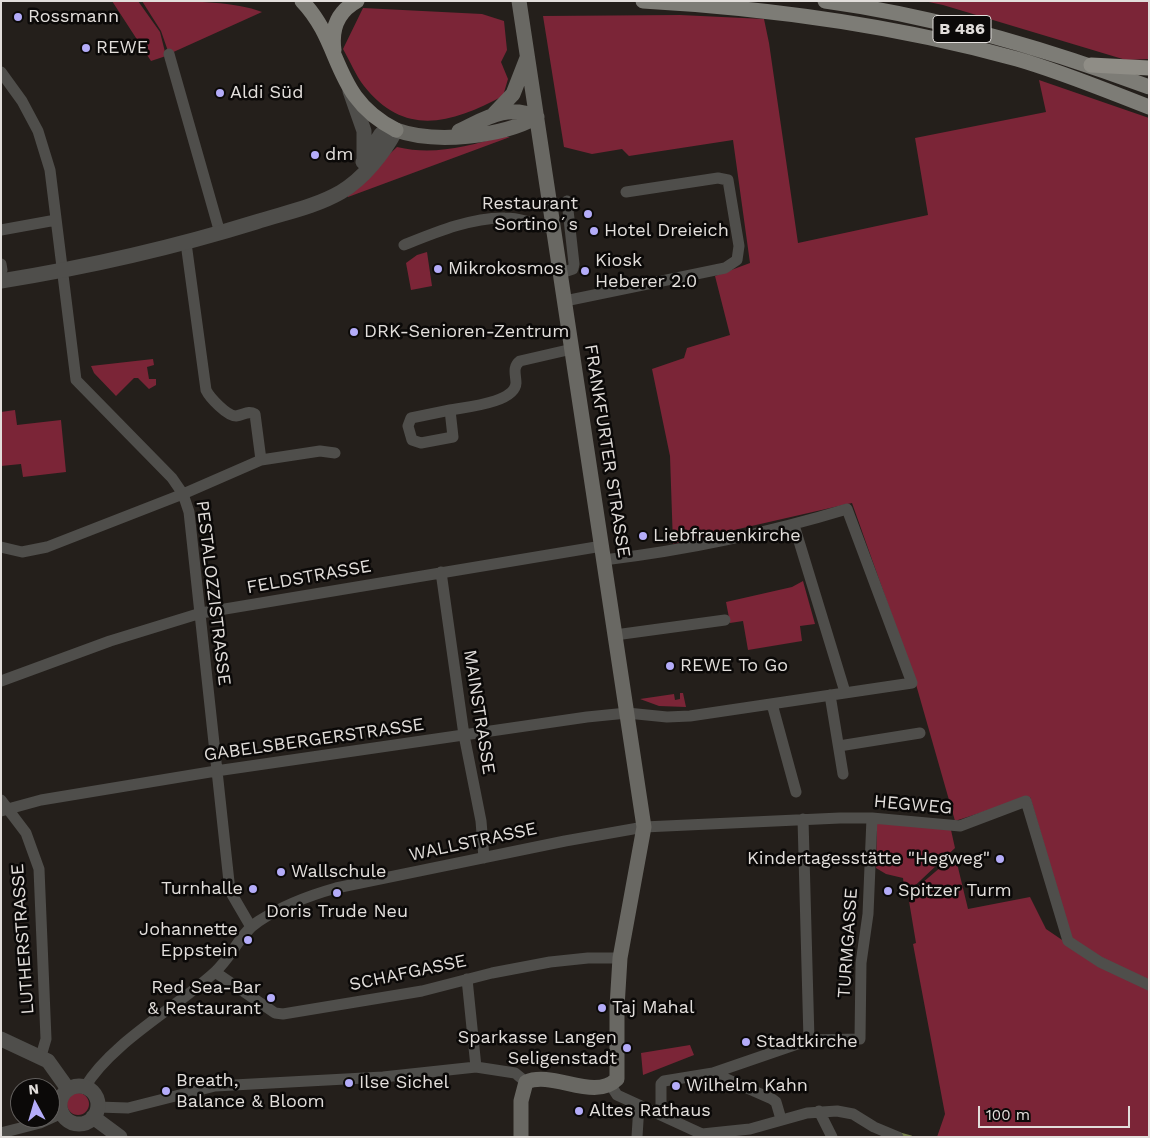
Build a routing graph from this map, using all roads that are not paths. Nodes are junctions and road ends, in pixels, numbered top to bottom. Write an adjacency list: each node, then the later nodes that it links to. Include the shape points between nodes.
1 (302, 1): 8 (main road, via 314,16)
2 (356, 1): 8 (main road, via 342,13 334,28)
3 (519, 1): 7 (main road, FRANKFURTER STRASSE)
4 (643, 1): 14 (main road, B 486, via 764,10 875,26 1017,59)
5 (825, 1): 9 (main road, B 486, via 1019,42)
6 (169, 54): 28 (street)
7 (528, 57): 15 (main road, via 513,94); 16 (main road, FRANKFURTER STRASSE)
8 (336, 62): 13 (main road)
9 (1091, 65): 10 (highway); 12 (main road, B 486)
10 (1149, 68)
11 (1, 72): 25 (street, PESTALOZZISTRASSE, via 38,131 50,170)
12 (1149, 86)
13 (348, 88): 18 (main road, via 369,113); 21 (street, via 364,131)
14 (1149, 107)
15 (492, 116): 16 (main road, via 517,110); 19 (main road, via 458,132)
16 (537, 117): 17 (main road); 20 (main road, FRANKFURTER STRASSE)
17 (504, 129): 19 (main road); 20 (main road, via 523,133)
18 (396, 130): 19 (main road); 21 (street, via 381,134); 22 (street, via 376,159)
19 (436, 137)
20 (542, 150): 27 (main road, FRANKFURTER STRASSE)
21 (364, 160): 22 (street)
22 (346, 188): 28 (street, via 313,204)
23 (626, 192): 34 (street, via 718,178 728,180 739,246 737,260 725,268)
24 (567, 201): 33 (street, via 574,264 573,269)
25 (56, 220): 26 (street); 31 (street, PESTALOZZISTRASSE)
26 (1, 230)
27 (554, 230): 30 (street, via 513,218 497,218 448,228); 33 (main road, FRANKFURTER STRASSE)
28 (220, 233): 29 (street)
29 (186, 243): 31 (street); 38 (street, via 206,390 212,399 234,416 249,412 255,414)
30 (404, 245)
31 (62, 270): 32 (street); 39 (street, PESTALOZZISTRASSE, via 76,380 172,478)
32 (2, 272)
33 (561, 273): 34 (main road, FRANKFURTER STRASSE)
34 (565, 301): 35 (main road, FRANKFURTER STRASSE)
35 (572, 349): 36 (street, via 520,361 515,368 516,386 510,395); 42 (main road, FRANKFURTER STRASSE)
36 (450, 410)
37 (334, 453): 38 (street)
38 (261, 460): 39 (street)
39 (183, 494): 41 (street, via 40,549 14,552); 44 (street, PESTALOZZISTRASSE, via 189,512)
40 (794, 525): 42 (street, FELDSTRASSE, via 670,552); 48 (street, FELDSTRASSE, via 848,509); 49 (street)
41 (1, 547)
42 (603, 553): 43 (street, FELDSTRASSE); 46 (main road, FRANKFURTER STRASSE)
43 (441, 572): 44 (street, FELDSTRASSE); 54 (street, MAINSTRASSE)
44 (201, 613): 47 (street, FELDSTRASSE, via 110,641); 56 (street, PESTALOZZISTRASSE)
45 (725, 620): 46 (street)
46 (615, 635): 52 (main road, FRANKFURTER STRASSE)
47 (1, 681)
48 (912, 683): 49 (street, GABELSBERGERSTRASSE)
49 (845, 692): 50 (street, GABELSBERGERSTRASSE)
50 (830, 695): 51 (street, GABELSBERGERSTRASSE); 55 (street)
51 (772, 704): 52 (street, GABELSBERGERSTRASSE, via 682,717); 58 (street)
52 (627, 713): 54 (street, GABELSBERGERSTRASSE); 62 (main road, FRANKFURTER STRASSE)
53 (920, 733): 55 (street)
54 (464, 735): 56 (street, GABELSBERGERSTRASSE); 63 (street, MAINSTRASSE, via 481,821)
55 (838, 746): 57 (street)
56 (216, 771): 59 (street, GABELSBERGERSTRASSE); 64 (street, PESTALOZZISTRASSE, via 230,891)
57 (844, 774)
58 (796, 792)
59 (4, 806): 71 (street, LUTHERSTRASSE, via 26,833 39,869 46,1039)
60 (872, 818): 61 (street, HEGWEG); 68 (street, HEGWEG, via 960,826 1026,801 1068,940 1100,962); 70 (street, TURMGASSE, via 868,914 861,963 860,1039)
61 (803, 819): 62 (street, HEGWEG); 70 (street)
62 (644, 827): 63 (street, WALLSTRASSE); 65 (main road, FRANKFURTER STRASSE)
63 (484, 858): 64 (street, WALLSTRASSE, via 325,891)
64 (251, 927): 66 (street, WALLSTRASSE)
65 (620, 958): 67 (street, SCHAFGASSE, via 569,959); 75 (main road, FRANKFURTER STRASSE, via 618,1074 616,1080)
66 (215, 972): 67 (street, SCHAFGASSE, via 275,1013 283,1014 422,991); 76 (street, WALLSTRASSE, via 99,1066)
67 (467, 979): 72 (street)
68 (1149, 985)
69 (1, 1039): 71 (street)
70 (809, 1040): 73 (street)
71 (41, 1056): 77 (street)
72 (476, 1067): 74 (street, via 515,1073); 80 (street, via 383,1077 212,1086 128,1108)
73 (713, 1073): 82 (street, via 664,1081 661,1084); 83 (street, via 772,1099)
74 (526, 1082): 75 (main road); 86 (main road, via 521,1101)
75 (608, 1085): 78 (street, via 617,1096)
76 (85, 1087): 77 (street); 80 (street, via 95,1095)
77 (68, 1090): 81 (street, via 60,1103)
78 (639, 1105): 82 (street); 87 (street)
79 (819, 1111): 83 (street); 88 (street); 89 (street, via 853,1114)
80 (95, 1112): 81 (street, via 83,1123 66,1118); 85 (street)
81 (62, 1113): 84 (street, via 40,1123)
82 (661, 1115): 83 (street, via 707,1135 750,1129)
83 (780, 1115)
84 (1, 1133)
85 (120, 1137)
86 (521, 1137)
87 (637, 1137)
88 (832, 1137)
89 (898, 1137)

